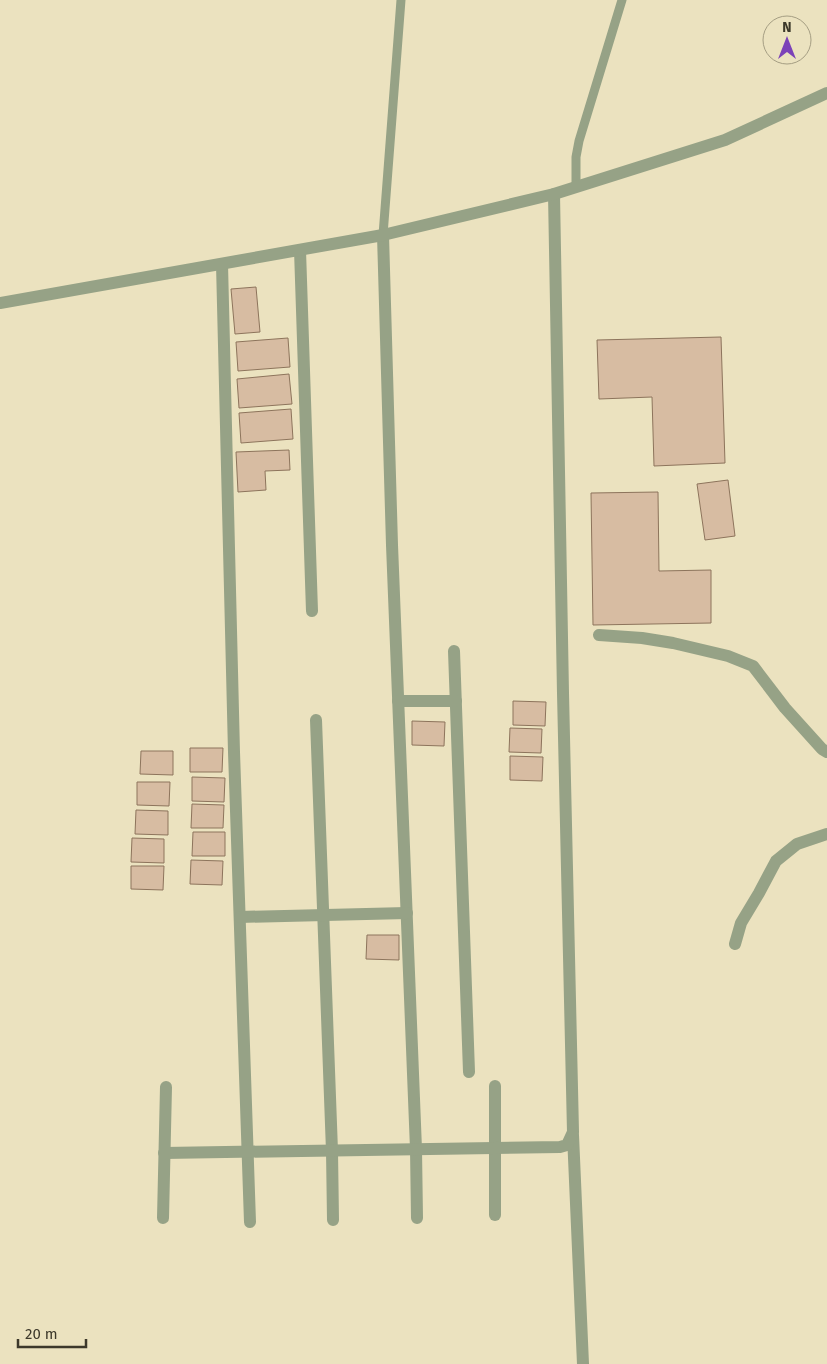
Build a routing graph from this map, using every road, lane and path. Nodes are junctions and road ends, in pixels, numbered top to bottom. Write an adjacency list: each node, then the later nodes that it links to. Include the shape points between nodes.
1 (401, 0): 6 (lane)
2 (622, 0): 4 (lane, via 577,149)
3 (827, 93): 4 (street, via 725,140)
4 (576, 187): 5 (street)
5 (554, 194): 6 (street); 25 (street)
6 (383, 235): 7 (street); 13 (street)
7 (300, 250): 8 (street); 10 (street)
8 (222, 264): 9 (street); 20 (street)
9 (0, 303)
10 (312, 610)
11 (599, 635): 16 (street, via 673,643 728,656 753,666 785,708)
12 (454, 651): 14 (street)
13 (398, 701): 14 (street); 18 (street)
14 (456, 701): 22 (street)
15 (316, 720): 19 (street)
16 (827, 752)
17 (827, 834): 21 (street, via 798,844 776,861 741,923)
18 (407, 913): 19 (street); 27 (street)
19 (323, 915): 20 (street); 28 (street)
20 (240, 917): 29 (street)
21 (735, 944)
22 (469, 1072)
23 (495, 1086): 26 (street)
24 (166, 1087): 30 (street)
25 (573, 1132): 26 (street, via 567,1145 560,1147); 36 (street)
26 (495, 1148): 27 (street); 31 (street)
27 (416, 1149): 28 (street); 33 (street)
28 (332, 1151): 29 (street); 34 (street)
29 (249, 1152): 30 (street); 35 (street)
30 (164, 1153): 32 (street)
31 (495, 1215)
32 (163, 1218)
33 (417, 1218)
34 (333, 1220)
35 (250, 1222)
36 (583, 1364)

